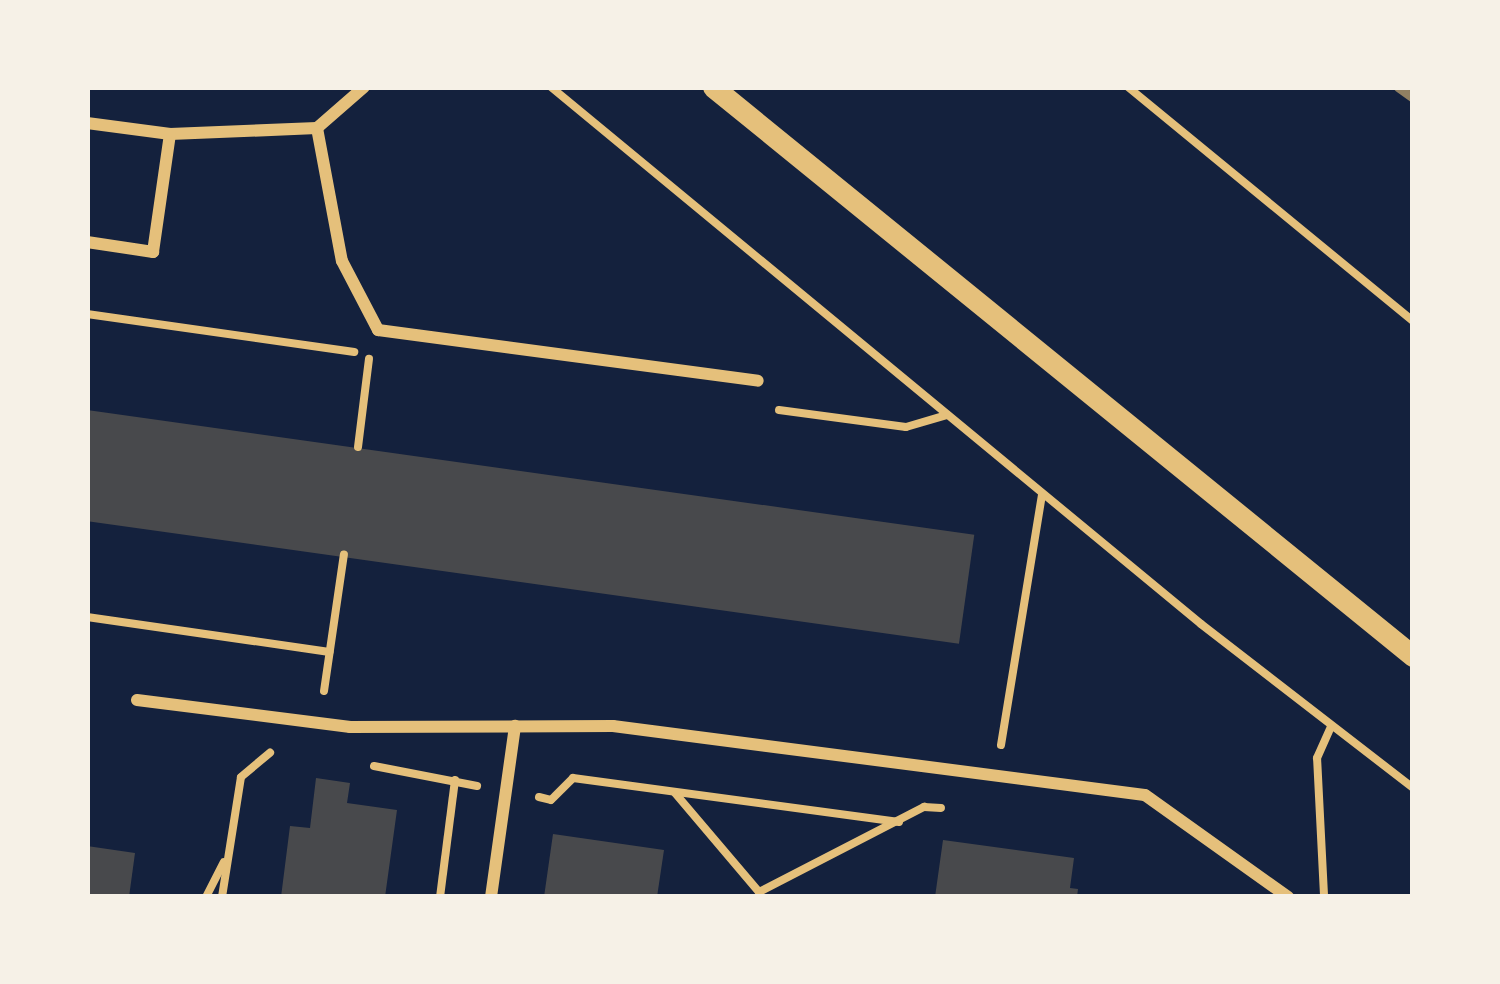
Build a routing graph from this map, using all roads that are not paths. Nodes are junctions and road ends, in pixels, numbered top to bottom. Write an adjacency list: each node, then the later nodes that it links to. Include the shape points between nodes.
1 (364, 87): 4 (street)
2 (713, 87): 8 (street)
3 (87, 123): 5 (street)
4 (317, 128): 5 (street); 7 (street, via 342,261 378,330)
5 (170, 134): 6 (street, via 153,251)
6 (87, 242)
7 (758, 380)
8 (1413, 656)
9 (136, 700): 10 (street, via 320,724)
10 (515, 725): 11 (street); 12 (street, via 613,725 1144,795)
11 (490, 897)
12 (1288, 897)

